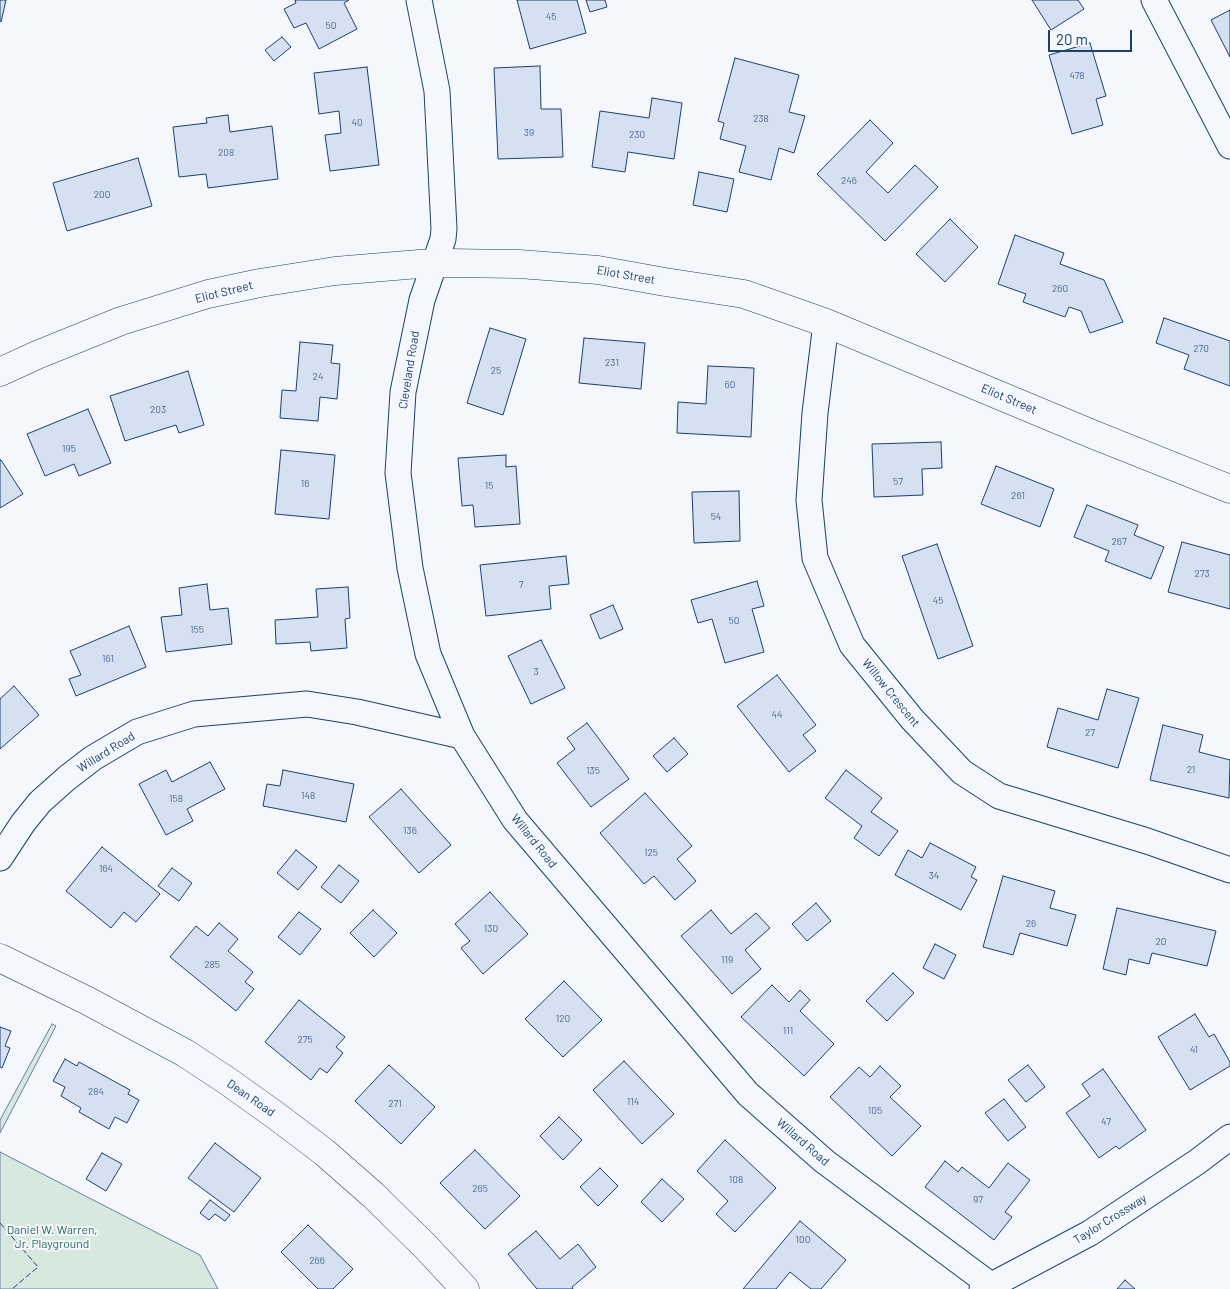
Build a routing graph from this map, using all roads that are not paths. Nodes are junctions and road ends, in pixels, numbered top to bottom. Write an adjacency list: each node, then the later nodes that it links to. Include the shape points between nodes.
1 (419, 0): 4 (street, Cleveland Road, via 437,91 444,229)
2 (1154, 0): 3 (street)
3 (1230, 146)
4 (435, 264): 5 (street, Eliot Street, via 519,264 598,270 744,294); 6 (street, Eliot Street, via 325,272 208,294 121,322); 8 (street, Cleveland Road, via 422,300 403,392 398,473 410,568 428,654)
5 (826, 323): 7 (street, Eliot Street); 10 (street, Willow Crescent, via 809,500 814,558 852,645 912,719 962,772 999,796)
6 (0, 372)
7 (1230, 489)
8 (462, 736): 9 (street, Willard Road, via 307,704 194,714 137,732 93,758 40,802); 13 (street, Willard Road, via 515,820 748,1094 824,1161)
9 (0, 858)
10 (1230, 870)
11 (0, 958): 14 (street, Dean Road, via 185,1053 276,1115 373,1195)
12 (1230, 1137): 13 (street, Taylor Crossway, via 1090,1233)
13 (990, 1288)
14 (464, 1289)

